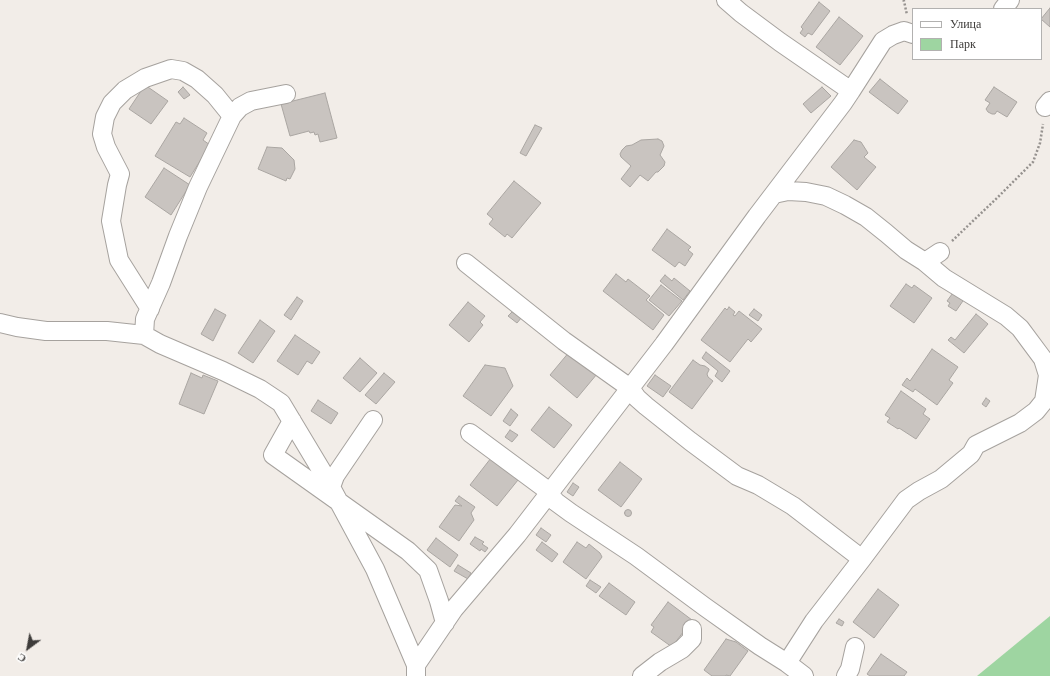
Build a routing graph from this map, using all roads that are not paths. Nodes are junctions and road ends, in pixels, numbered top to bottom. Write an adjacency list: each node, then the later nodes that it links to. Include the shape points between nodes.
1 (726, 0): 5 (street, via 780,42)
2 (1010, 0): 3 (street)
3 (1004, 8)
4 (912, 34): 5 (street, via 904,31 883,41)
5 (851, 91): 8 (street)
6 (286, 94): 7 (street, via 251,102 240,107)
7 (232, 116): 12 (street, via 198,187); 12 (street, via 215,95 197,79 183,71 171,69 145,78 125,90 112,103 105,117 102,134 120,174 112,221 119,260)
8 (774, 194): 11 (street, via 788,191 826,196 866,217); 15 (street)
9 (940, 252): 11 (street)
10 (466, 262): 15 (street, via 564,341)
11 (925, 262): 22 (street, via 944,278 1006,316 1020,328 1043,359 1048,375 1047,389 1044,401 1036,411 1020,423 976,445 971,454 941,479 906,500)
12 (150, 309): 14 (street, via 145,319)
13 (0, 323): 14 (street, via 46,331 107,331)
14 (144, 335): 17 (street, via 260,389 281,403)
15 (630, 388): 20 (street); 22 (street, via 646,406 728,470 792,506)
16 (373, 420): 19 (street, via 335,476)
17 (292, 421): 19 (street); 21 (street, via 273,455)
18 (470, 434): 20 (street, via 505,458)
19 (331, 487): 21 (street)
20 (549, 494): 23 (street); 26 (street, via 571,513)
21 (340, 504): 23 (street, via 408,551 428,570); 27 (street, via 375,568)
22 (862, 559): 26 (street, via 814,621)
23 (444, 623): 27 (street)
24 (692, 629): 28 (street, via 692,639 682,649)
25 (855, 648): 30 (street)
26 (787, 663): 29 (street)
27 (416, 671)
28 (642, 676)
29 (804, 676)
30 (846, 676)

